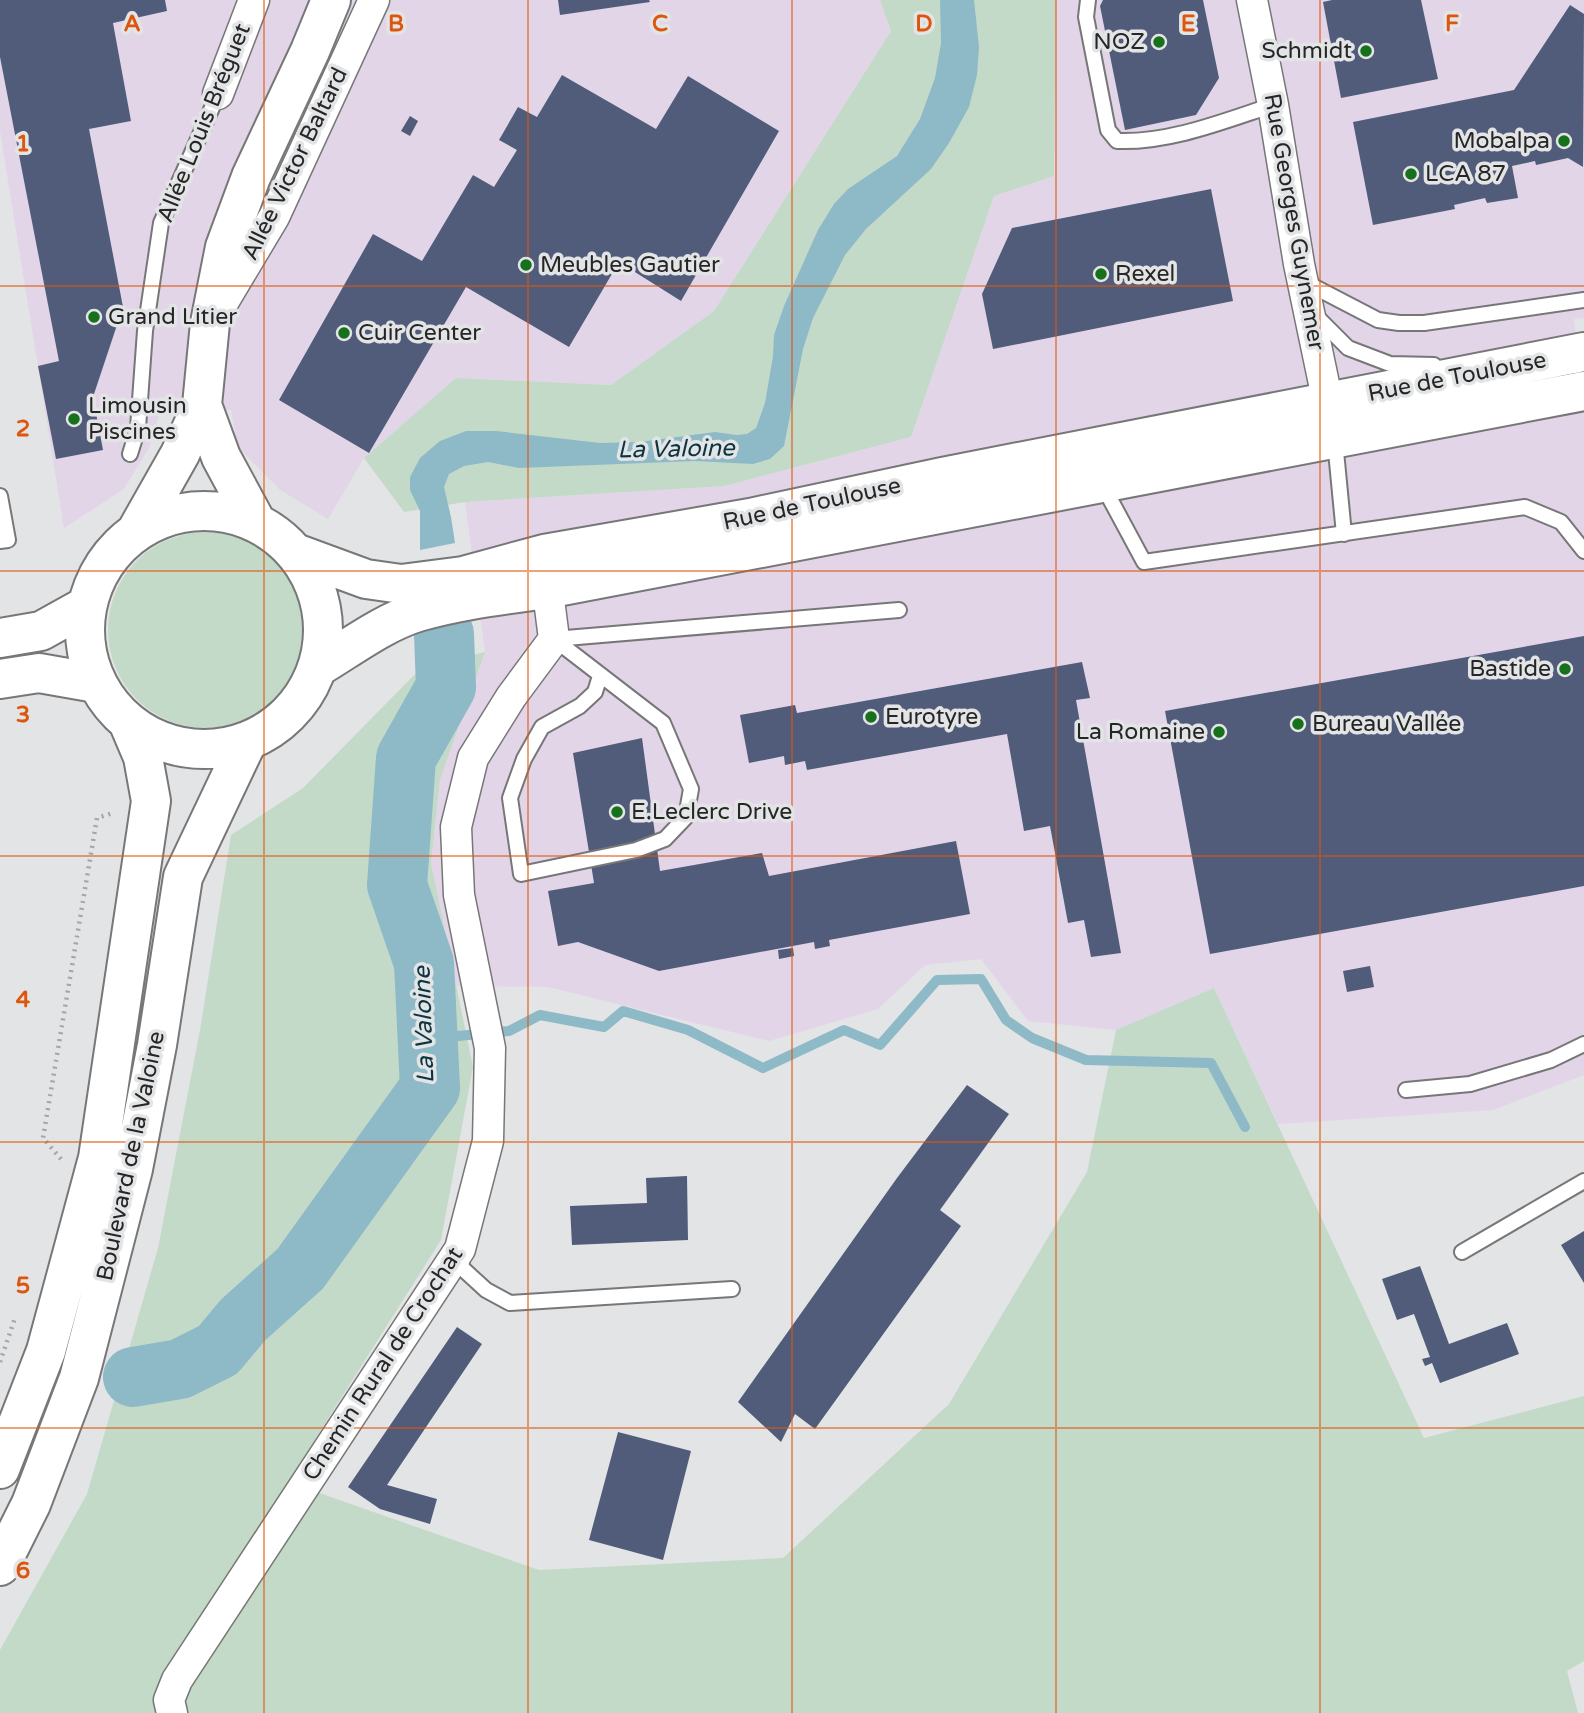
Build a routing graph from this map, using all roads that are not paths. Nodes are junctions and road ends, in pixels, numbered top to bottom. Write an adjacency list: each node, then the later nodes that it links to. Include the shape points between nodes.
1 (254, 0): 6 (street, Allée Louis Bréguet)
2 (331, 0): 10 (main road, via 251,177 225,247)
3 (374, 0): 10 (street, Allée Victor Baltard, via 274,217)
4 (1088, 0): 7 (lane, via 1086,17 1108,130 1117,141 1138,142 1208,126)
5 (1252, 0): 7 (street, Rue Georges Guynemer)
6 (218, 94): 16 (lane, Allée Louis Bréguet, via 161,223 145,331 138,428)
7 (1273, 105): 8 (street, Rue Georges Guynemer)
8 (1305, 294): 9 (lane, via 1399,323); 12 (lane, via 1348,348 1390,364); 15 (street, Rue Georges Guynemer)
9 (1584, 300)
10 (210, 323): 14 (main road)
11 (1584, 352): 12 (main road, Rue de Toulouse)
12 (1508, 367): 15 (main road, Rue de Toulouse)
13 (1584, 391): 15 (main road, Rue de Toulouse)
14 (202, 405): 19 (main road, via 222,457); 20 (main road)
15 (1332, 420): 17 (main road, Rue de Toulouse); 21 (lane); 25 (main road, Rue de Toulouse, via 942,477 750,518)
16 (130, 454)
17 (1101, 483): 21 (lane, via 1144,562); 25 (main road, Rue de Toulouse)
18 (0, 496): 22 (lane, via 8,540)
19 (255, 520): 20 (main road, Rue de Toulouse, via 215,510 174,513); 24 (main road, Rue de Toulouse)
20 (137, 530): 26 (main road, Rue de Toulouse, via 113,551 96,577)
21 (1344, 534): 23 (lane, via 1525,507 1561,522)
22 (0, 541)
23 (1584, 551)
24 (298, 554): 25 (main road, Rue de Toulouse, via 366,579 401,584); 30 (main road, Rue de Toulouse, via 318,589 325,628)
25 (545, 572): 29 (street); 30 (main road, Rue de Toulouse, via 482,598 416,613)
26 (86, 606): 28 (main road, via 41,631); 33 (main road, Rue de Toulouse, via 85,646)
27 (899, 610): 29 (lane)
28 (0, 638)
29 (554, 639): 31 (lane); 39 (street, Chemin Rural de Crochat, via 473,758 456,827 459,895 490,1048 488,1141)
30 (318, 667): 35 (main road, Rue de Toulouse, via 291,713)
31 (600, 676): 31 (lane, via 596,692 542,727 524,759 510,798 521,874 636,850 665,839 686,817 691,789 663,723)
32 (0, 679): 33 (main road, via 40,673)
33 (96, 683): 34 (main road, Rue de Toulouse)
34 (129, 724): 35 (main road, Rue de Toulouse, via 166,744 206,750); 42 (main road, Boulevard de la Valoine, via 143,757 151,801 98,1158 46,1351)
35 (247, 742): 43 (main road, Boulevard de la Valoine, via 183,877 133,1169 82,1365 30,1504)
36 (1584, 1044): 37 (lane, via 1550,1060 1470,1084)
37 (1406, 1090)
38 (1584, 1181): 40 (lane)
39 (460, 1249): 41 (lane, via 462,1268 486,1290 510,1303); 44 (street, Chemin Rural de Crochat, via 177,1680 169,1700)
40 (1462, 1252)
41 (732, 1289)
42 (0, 1469)
43 (0, 1566)
44 (172, 1713)

